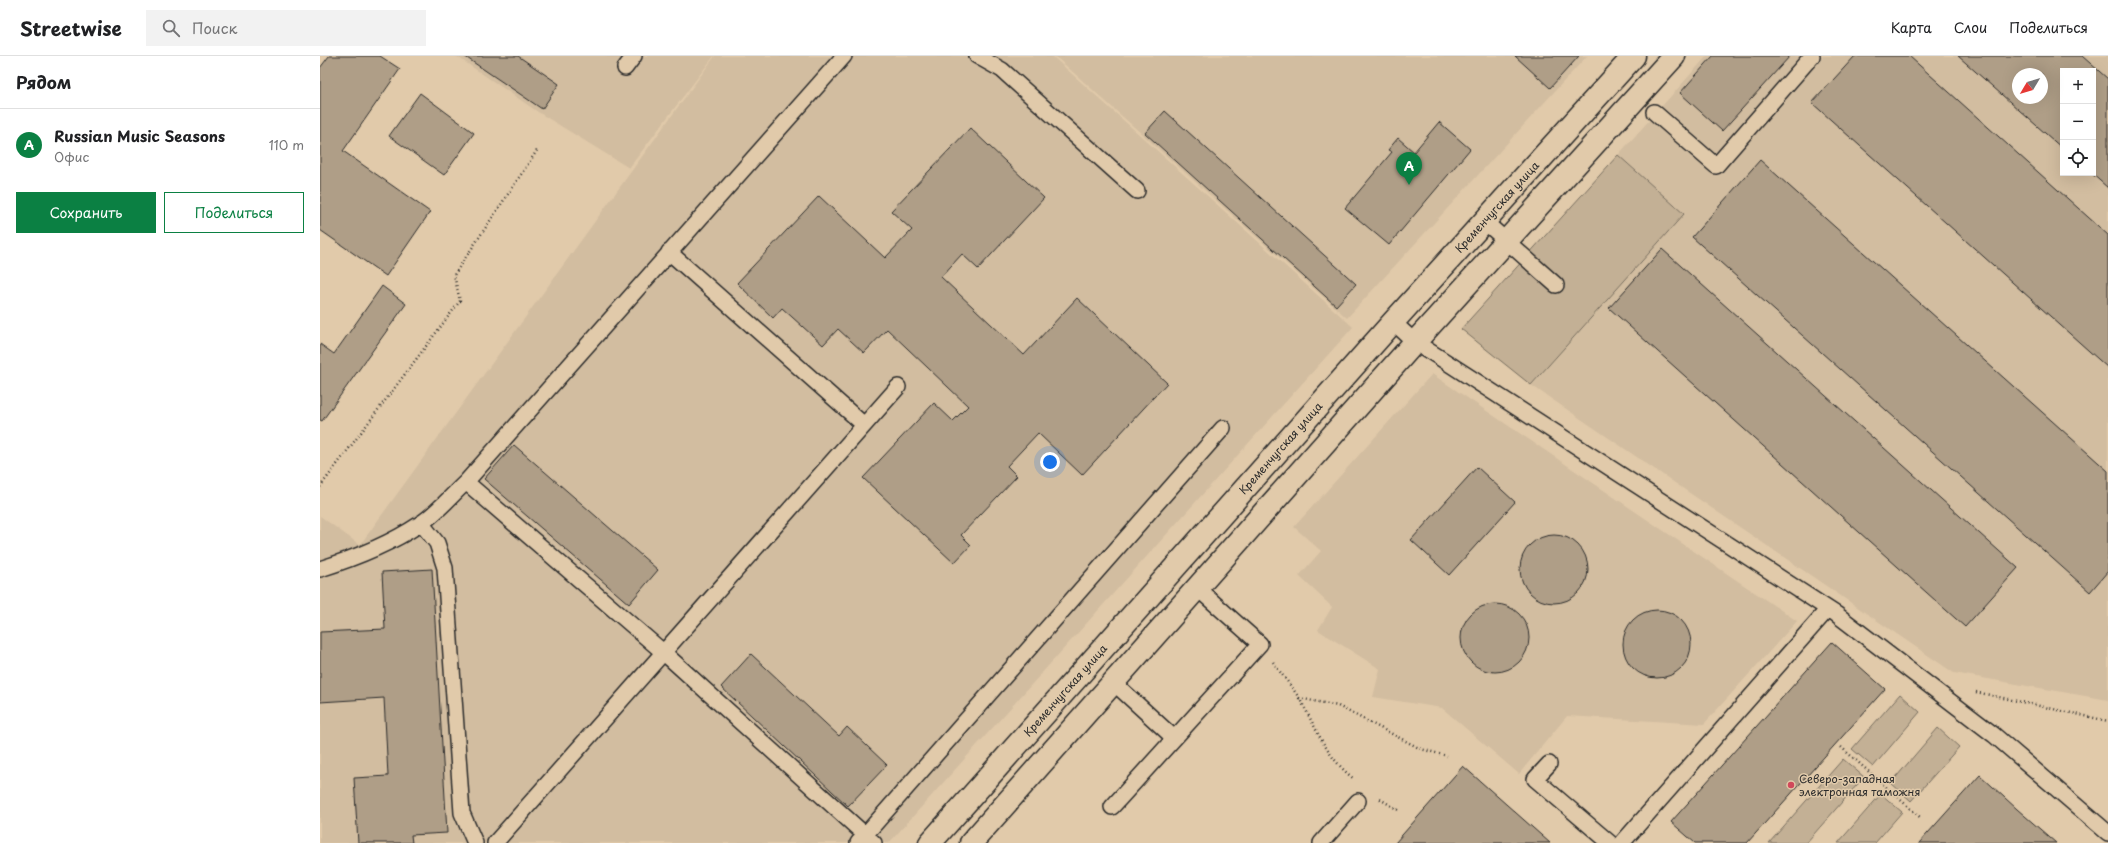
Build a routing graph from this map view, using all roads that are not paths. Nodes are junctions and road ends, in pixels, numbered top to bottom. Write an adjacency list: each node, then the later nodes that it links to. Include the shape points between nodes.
1 (844, 56): 10 (lane)
2 (977, 56): 7 (lane, via 1002,70)
3 (1634, 56): 8 (street, Кременчугская улица)
4 (1674, 56): 9 (street)
5 (1812, 56): 6 (lane, via 1716,166)
6 (1654, 112)
7 (1137, 191)
8 (1484, 221): 9 (lane); 12 (street, Кременчугская улица)
9 (1506, 241): 11 (lane); 13 (street)
10 (669, 252): 15 (lane); 17 (lane)
11 (1556, 285)
12 (1393, 322): 13 (lane); 32 (street, Кременчугская улица)
13 (1415, 342): 20 (street); 21 (lane)
14 (898, 387): 15 (lane)
15 (863, 424): 22 (lane)
16 (1223, 428): 29 (lane)
17 (466, 482): 18 (lane); 22 (lane)
18 (421, 523): 19 (lane, via 379,547); 30 (lane, via 436,544 445,568 462,813)
19 (320, 569)
20 (1197, 588): 23 (street); 24 (lane, via 1260,644)
21 (1828, 609): 28 (lane, via 1994,735); 36 (lane)
22 (663, 652): 29 (lane); 31 (lane)
23 (1113, 682): 24 (lane); 33 (street)
24 (1174, 738): 27 (lane)
25 (1549, 764): 35 (lane, via 1535,779)
26 (1358, 801): 34 (lane)
27 (1112, 807)
28 (2108, 833)
29 (865, 840)
30 (475, 843)
31 (495, 843)
32 (930, 843)
33 (971, 843)
34 (1322, 843)
35 (1610, 843)
36 (1622, 843)

